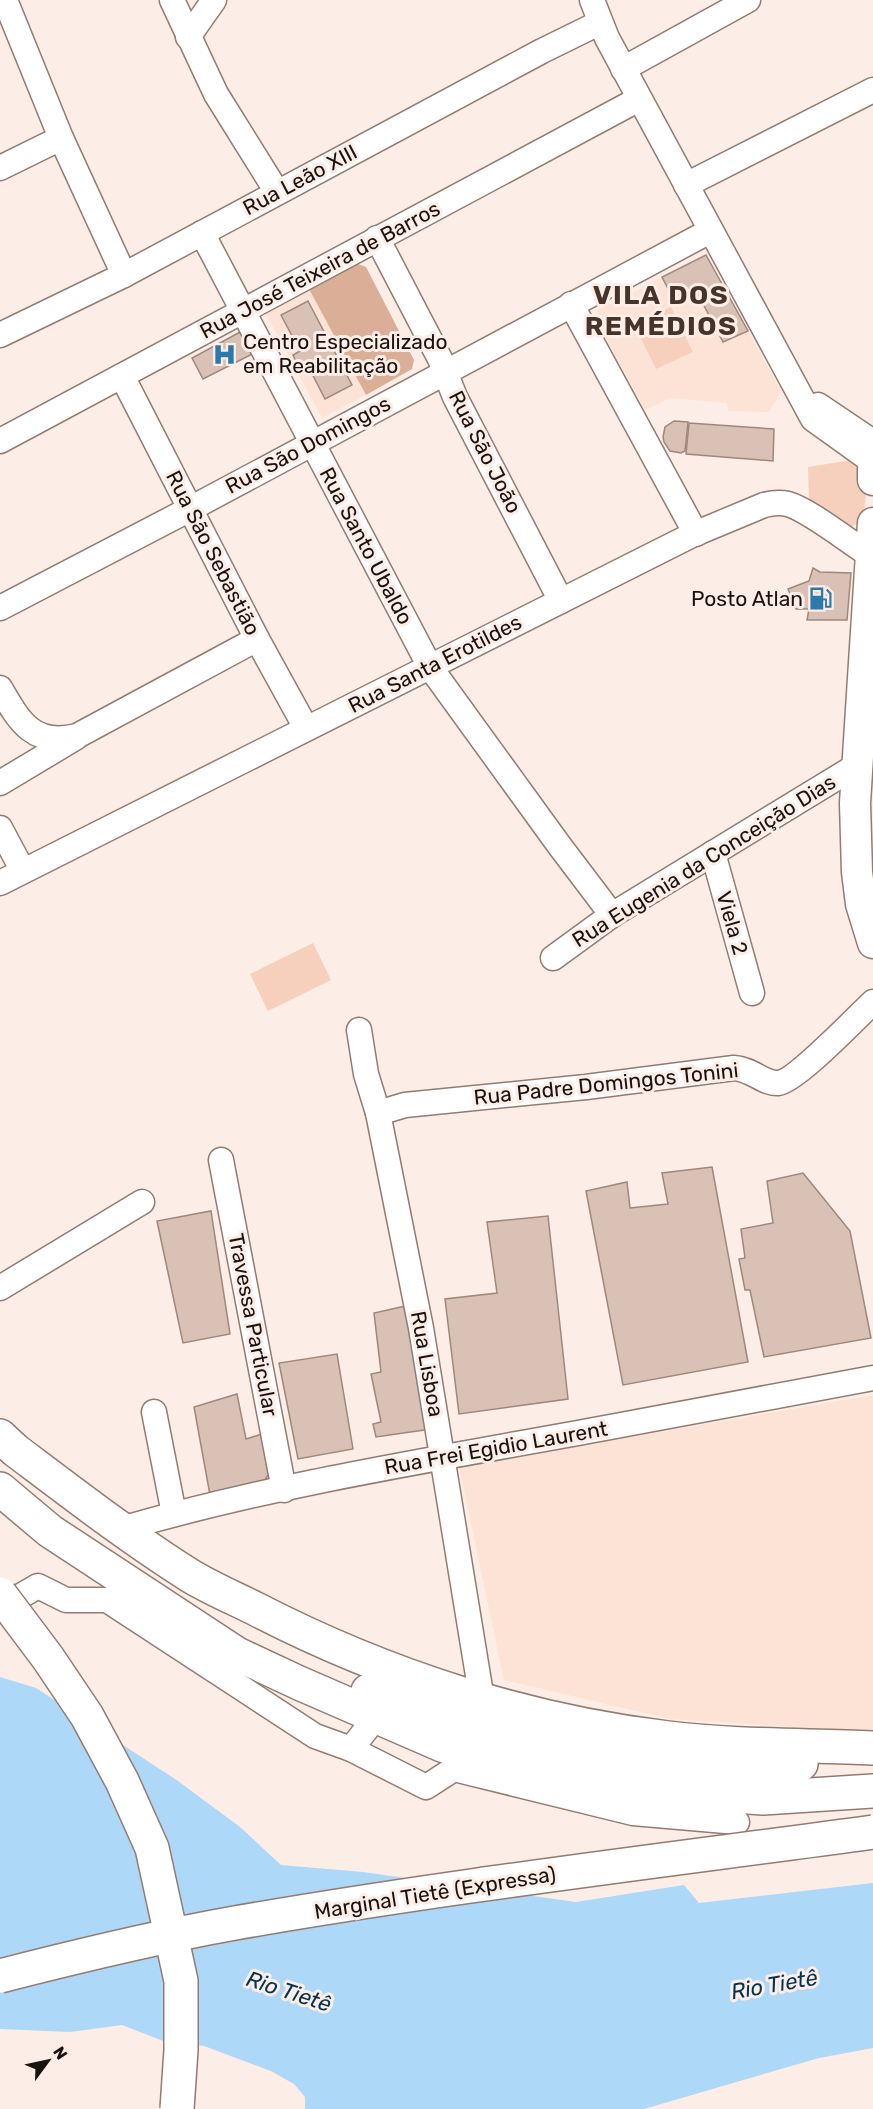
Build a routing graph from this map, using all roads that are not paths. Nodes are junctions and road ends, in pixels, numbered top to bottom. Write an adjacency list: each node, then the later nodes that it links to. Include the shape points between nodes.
1 (5, 0): 11 (street)
2 (172, 0): 7 (street)
3 (214, 0): 7 (street)
4 (592, 0): 6 (street)
5 (748, 0): 8 (street)
6 (599, 23): 8 (street); 14 (street, Rua Leão XIII)
7 (188, 37): 14 (street, via 216,94)
8 (623, 69): 10 (street)
9 (873, 90): 13 (street)
10 (639, 99): 13 (street); 17 (street, Rua José Teixeira de Barros)
11 (61, 138): 12 (street); 18 (street)
12 (0, 168)
13 (686, 185): 15 (street)
14 (277, 192): 16 (street, Rua Leão XIII)
15 (710, 231): 19 (street, Rua São Domingos); 24 (street)
16 (202, 233): 18 (street, Rua Leão XIII); 20 (street, Rua Santo Ubaldo)
17 (377, 238): 20 (street, Rua José Teixeira de Barros); 22 (street, Rua São João)
18 (124, 275): 21 (street, Rua Leão XIII)
19 (571, 304): 22 (street, Rua São Domingos); 33 (street)
20 (243, 311): 23 (street, Rua José Teixeira de Barros); 26 (street, Rua Santo Ubaldo)
21 (0, 335)
22 (445, 371): 26 (street, Rua São Domingos); 35 (street, Rua São João)
23 (122, 376): 25 (street, Rua José Teixeira de Barros); 31 (street, Rua São Sebastião)
24 (804, 401): 27 (street, via 822,406); 28 (street, via 813,419)
25 (0, 441)
26 (312, 442): 31 (street, Rua São Domingos); 38 (street, Rua Santo Ubaldo)
27 (873, 442)
28 (873, 462)
29 (873, 468): 30 (main road)
30 (873, 480)
31 (190, 509): 36 (street, Rua São Domingos); 37 (street, Rua São Sebastião)
32 (873, 524): 34 (main road)
33 (696, 534): 34 (street, Rua Santa Erotildes, via 776,502 803,512); 35 (street, Rua Santa Erotildes)
34 (870, 555): 42 (main road)
35 (561, 601): 38 (street, Rua Santa Erotildes)
36 (0, 608)
37 (257, 639): 40 (street, Rua São Sebastião); 41 (street)
38 (430, 667): 40 (street, Rua Santa Erotildes); 49 (street, Rua Santo Ubaldo)
39 (0, 688): 41 (street, via 25,726 39,736)
40 (306, 728): 46 (street, Rua Santa Erotildes)
41 (65, 738): 43 (street)
42 (856, 766): 45 (street, Rua Eugenia da Conceição Dias); 47 (main road, via 856,860)
43 (0, 783)
44 (0, 828): 46 (street)
45 (713, 853): 49 (street, Rua Eugenia da Conceição Dias); 52 (street, Viela 2)
46 (23, 871): 48 (street, Rua Santa Erotildes)
47 (866, 881): 50 (main road, via 861,904)
48 (0, 883)
49 (612, 915): 51 (street, Rua Eugenia da Conceição Dias)
50 (873, 944)
51 (553, 958)
52 (752, 993)
53 (873, 1002): 55 (street, Rua Padre Domingos Tonini, via 800,1071 783,1082 771,1082 751,1071 734,1068 405,1105)
54 (360, 1030): 55 (street, Rua Lisboa, via 366,1074)
55 (378, 1113): 62 (street, Rua Lisboa)
56 (221, 1160): 64 (street, Travessa Particular)
57 (142, 1202): 58 (street)
58 (0, 1288)
59 (873, 1378): 62 (street, Rua Frei Egidio Laurent)
60 (154, 1413): 65 (street)
61 (0, 1436): 66 (highway)
62 (442, 1456): 64 (street, Rua Frei Egidio Laurent); 70 (street, Rua Lisboa)
63 (0, 1489): 69 (highway, via 50,1532)
64 (284, 1490): 65 (street, Rua Frei Egidio Laurent)
65 (174, 1514): 66 (street, Rua Frei Egidio Laurent)
66 (121, 1529): 70 (highway, via 191,1576 276,1620 343,1651)
67 (0, 1594): 78 (highway, bridge, via 87,1716 152,1848 181,1982)
68 (0, 1608): 73 (street, via 38,1586 66,1600 107,1600 315,1736)
69 (168, 1608): 71 (highway, via 237,1654); 72 (highway, via 375,1694 444,1718 597,1754 678,1766 734,1769 819,1762)
70 (482, 1700): 72 (highway, via 582,1725 668,1738)
71 (376, 1717): 73 (street); 74 (highway, via 507,1767 591,1784 763,1798)
72 (873, 1748)
73 (351, 1749): 75 (street, via 426,1787 454,1769 633,1813)
74 (873, 1791)
75 (738, 1822)
76 (873, 1832): 77 (highway, Marginal Tietê (Expressa), bridge, via 582,1870 234,1923)
77 (0, 1976)
78 (177, 2109)

